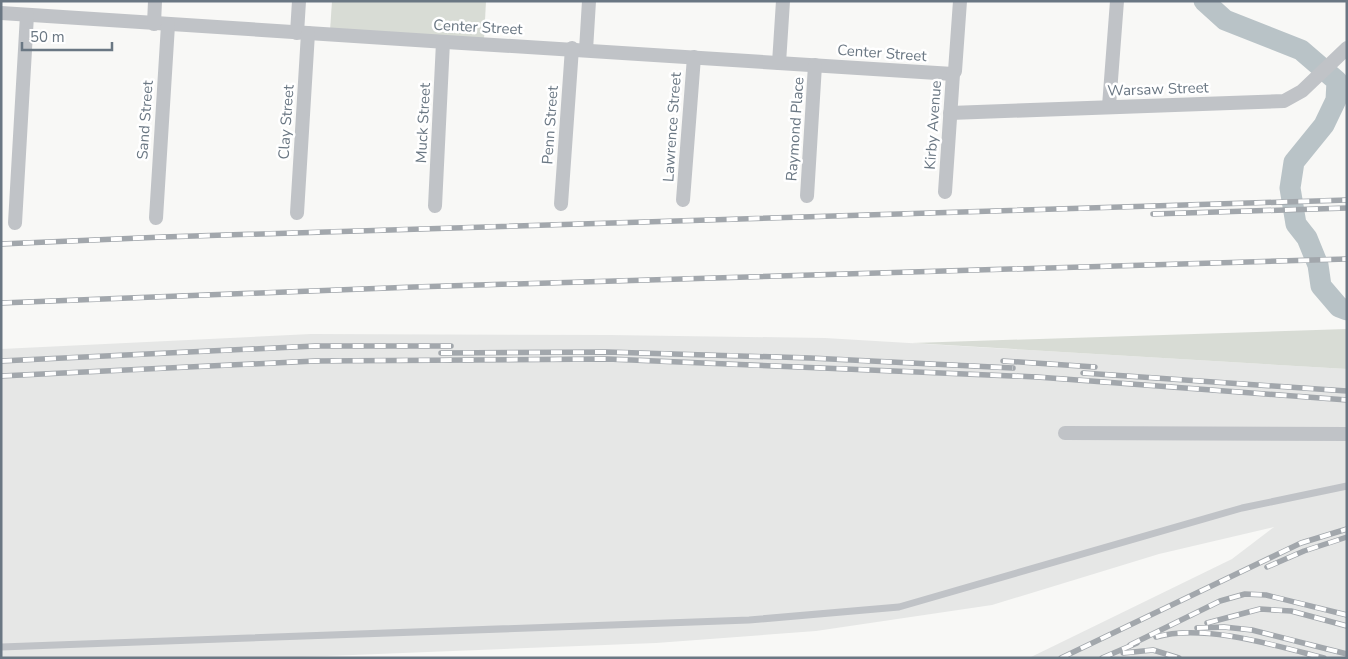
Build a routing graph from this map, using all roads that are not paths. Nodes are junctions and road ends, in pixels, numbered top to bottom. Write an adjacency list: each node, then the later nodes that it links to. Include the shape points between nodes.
1 (155, 1): 9 (street)
2 (299, 1): 11 (street, Clay Street)
3 (589, 1): 15 (street)
4 (783, 1): 17 (street)
5 (960, 1): 19 (street, Kirby Avenue)
6 (1117, 1): 20 (street)
7 (1, 14): 8 (street, Center Street)
8 (28, 15): 9 (street, Center Street); 29 (street)
9 (154, 24): 10 (street, Center Street)
10 (168, 25): 11 (street, Center Street); 28 (street, Sand Street)
11 (303, 33): 12 (street, Center Street); 27 (street, Clay Street)
12 (443, 42): 13 (street, Center Street); 26 (street, Muck Street)
13 (572, 48): 15 (street, Center Street); 25 (street, Penn Street)
14 (1347, 48): 20 (street, Warsaw Street, via 1302,91 1284,101)
15 (586, 50): 16 (street, Center Street)
16 (694, 57): 17 (street, Center Street); 24 (street, Lawrence Street)
17 (779, 62): 18 (street, Center Street)
18 (816, 65): 19 (street, Center Street); 23 (street, Raymond Place)
19 (953, 74): 21 (street, Kirby Avenue)
20 (1109, 106): 21 (street, Warsaw Street)
21 (950, 113): 22 (street, Kirby Avenue)
22 (945, 192)
23 (807, 196)
24 (683, 200)
25 (561, 204)
26 (435, 206)
27 (297, 213)
28 (156, 218)
29 (15, 223)
30 (1065, 433): 31 (street)
31 (1347, 434)
32 (1347, 486): 33 (lane, via 1242,508 899,607 749,620)
33 (1, 647)

